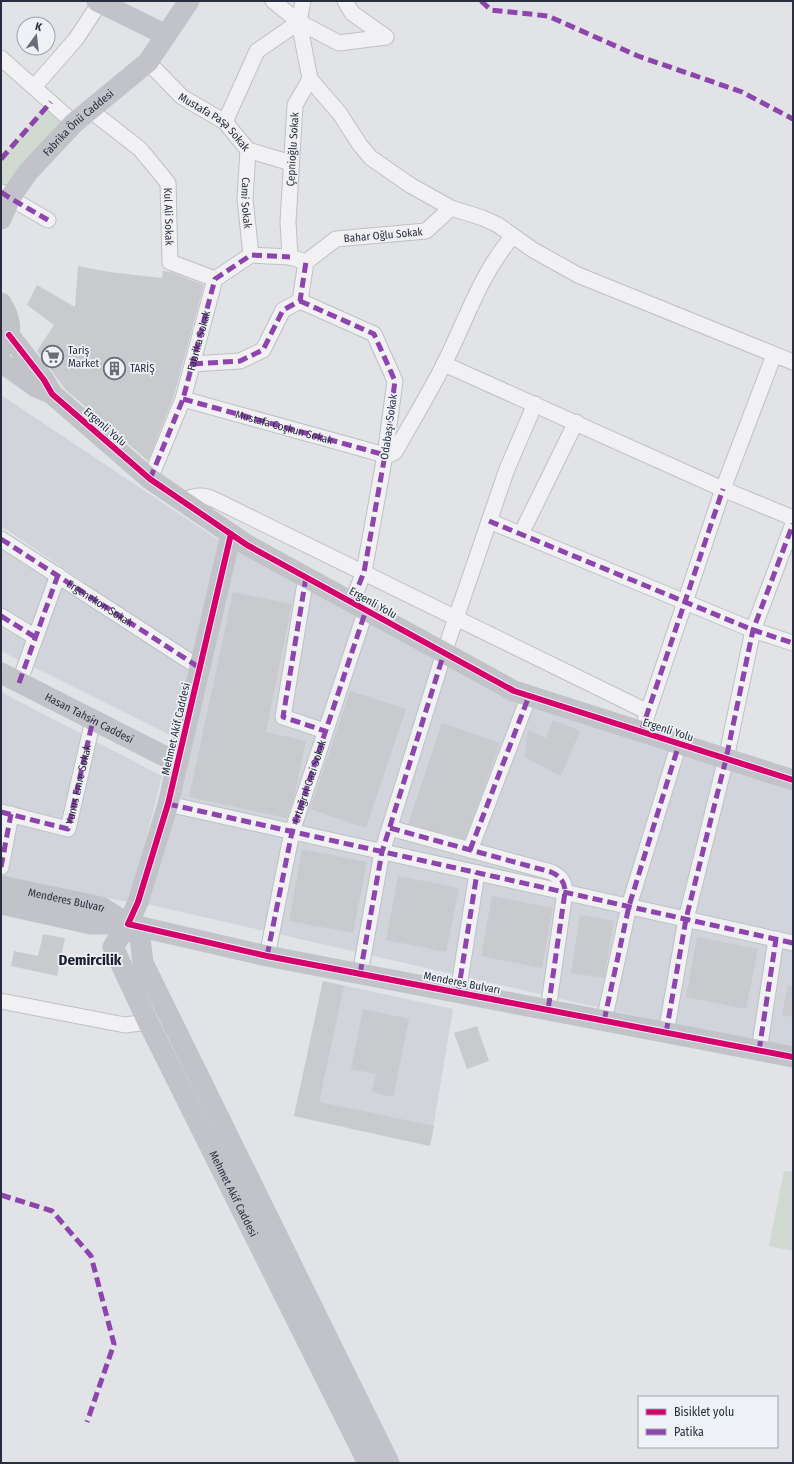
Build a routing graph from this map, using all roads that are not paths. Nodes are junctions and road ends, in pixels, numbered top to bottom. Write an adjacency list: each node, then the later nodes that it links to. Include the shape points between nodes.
1 (188, 1): 7 (street, Fabrika Önü Caddesi)
2 (274, 1): 6 (street)
3 (303, 1): 6 (street)
4 (345, 1): 6 (street, via 352,13 386,37 338,44)
5 (100, 2): 7 (street); 11 (street, via 76,38)
6 (299, 22): 10 (street); 13 (street, via 257,51)
7 (166, 35): 9 (street, Fabrika Önü Caddesi)
8 (1, 58): 11 (street)
9 (148, 62): 12 (street, Fabrika Önü Caddesi); 13 (street, Mustafa Paşa Sokak, via 182,97)
10 (310, 79): 16 (street, Çepnioğlu Sokak, via 295,105); 18 (street, via 340,114 371,158 410,185)
11 (34, 87): 14 (street)
12 (90, 110): 14 (street, Fabrika Önü Caddesi); 25 (street, Kul Ali Sokak, via 140,149 168,183 170,262)
13 (225, 122): 15 (street, Mustafa Paşa Sokak)
14 (74, 123): 17 (street, Fabrika Önü Caddesi)
15 (248, 150): 16 (street, Mustafa Paşa Sokak); 22 (street, Cami Sokak, via 245,199)
16 (290, 163): 23 (street, Çepnioğlu Sokak)
17 (5, 195): 19 (street, Fabrika Önü Caddesi); 20 (street)
18 (451, 208): 21 (street, via 498,225); 24 (street, Bahar Oğlu Sokak, via 426,231 336,239)
19 (1, 219)
20 (48, 220)
21 (513, 236): 29 (street, via 553,263 578,275); 33 (street, via 480,284)
22 (251, 255): 23 (street); 25 (street)
23 (290, 257): 24 (street)
24 (306, 262): 26 (street)
25 (215, 279): 32 (street, Fabrika Sokak)
26 (300, 301): 32 (street, via 283,310 263,350 240,361); 38 (street, Odabaşı Sokak, via 374,334 395,380)
27 (1, 303): 28 (street, via 10,324)
28 (5, 342): 34 (street, Ergenli Yolu, via 44,380)
29 (774, 355): 31 (street); 40 (street)
30 (1, 362): 34 (street, via 36,387)
31 (793, 362)
32 (192, 364): 35 (street, Fabrika Sokak)
33 (444, 364): 36 (street); 38 (street, via 395,452)
34 (52, 394): 39 (street, Ergenli Yolu)
35 (183, 399): 38 (street, Mustafa Coşkun Sokak); 39 (street, Fabrika Sokak)
36 (535, 404): 37 (street); 43 (street, via 507,469)
37 (576, 422): 40 (street); 46 (street)
38 (385, 455): 48 (street, Odabaşı Sokak)
39 (150, 479): 41 (street, Ergenli Yolu)
40 (723, 489): 42 (street); 51 (street)
41 (183, 502): 45 (street, Ergenli Yolu); 48 (street, via 195,496 209,497)
42 (793, 518)
43 (489, 521): 46 (street); 54 (street)
44 (793, 524): 55 (street)
45 (231, 534): 50 (street, Ergenli Yolu); 59 (street, Mehmet Akif Caddesi)
46 (521, 534): 51 (street)
47 (1, 538): 49 (street, Ergenekon Sokak)
48 (364, 572): 52 (street, Odabaşı Sokak); 54 (street)
49 (58, 575): 56 (street); 59 (street, Ergenekon Sokak)
50 (306, 577): 52 (street, Ergenli Yolu); 64 (street, via 283,717)
51 (685, 601): 55 (street); 62 (street)
52 (359, 606): 58 (street, Ergenli Yolu); 64 (street, Ertuğrul Gazi Sokak)
53 (1, 616): 56 (street)
54 (456, 617): 58 (street); 62 (street)
55 (753, 630): 57 (street); 67 (street)
56 (35, 638): 60 (street)
57 (793, 643)
58 (444, 653): 61 (street, Ergenli Yolu, via 514,691); 72 (street)
59 (200, 668): 68 (street, Mehmet Akif Caddesi)
60 (10, 678): 63 (street, Hasan Tahsin Caddesi)
61 (529, 696): 65 (street, Ergenli Yolu); 74 (street)
62 (648, 712): 65 (street)
63 (93, 720): 68 (street, Hasan Tahsin Caddesi); 71 (street, Yunus Emre Sokak, via 68,829)
64 (325, 731): 73 (street, Ertuğrul Gazi Sokak)
65 (641, 732): 66 (street, Ergenli Yolu)
66 (679, 744): 67 (street, Ergenli Yolu); 81 (street)
67 (726, 759): 69 (street, Ergenli Yolu); 82 (street)
68 (178, 763): 70 (street, Mehmet Akif Caddesi)
69 (793, 780)
70 (168, 804): 73 (street); 83 (street, Mehmet Akif Caddesi, via 138,902)
71 (6, 813): 76 (street)
72 (390, 828): 74 (street); 75 (street)
73 (292, 832): 75 (street); 86 (street, Ertuğrul Gazi Sokak)
74 (470, 850): 79 (street, via 556,874 562,880)
75 (382, 852): 77 (street); 87 (street)
76 (1, 867)
77 (477, 873): 79 (street); 88 (street)
78 (1, 886): 83 (street, Menderes Bulvarı, via 101,908)
79 (565, 892): 81 (street); 90 (street)
80 (1, 904): 83 (street, Menderes Bulvarı, via 91,924)
81 (629, 906): 82 (street); 91 (street)
82 (686, 919): 84 (street); 93 (street)
83 (128, 924): 86 (street, Menderes Bulvarı); 92 (street, Mehmet Akif Caddesi, via 113,947); 97 (street, Mehmet Akif Caddesi, via 140,938 143,962)
84 (776, 939): 85 (street); 94 (street)
85 (793, 943)
86 (267, 956): 87 (street, Menderes Bulvarı)
87 (360, 974): 88 (street, Menderes Bulvarı)
88 (458, 993): 90 (street, Menderes Bulvarı)
89 (1, 1001): 92 (street, via 125,1025)
90 (548, 1010): 91 (street, Menderes Bulvarı)
91 (604, 1021): 93 (street, Menderes Bulvarı)
92 (148, 1022): 96 (street, Mehmet Akif Caddesi)
93 (666, 1033): 94 (street, Menderes Bulvarı)
94 (759, 1051): 95 (street, Menderes Bulvarı)
95 (793, 1057)
96 (368, 1463)
97 (388, 1463)

